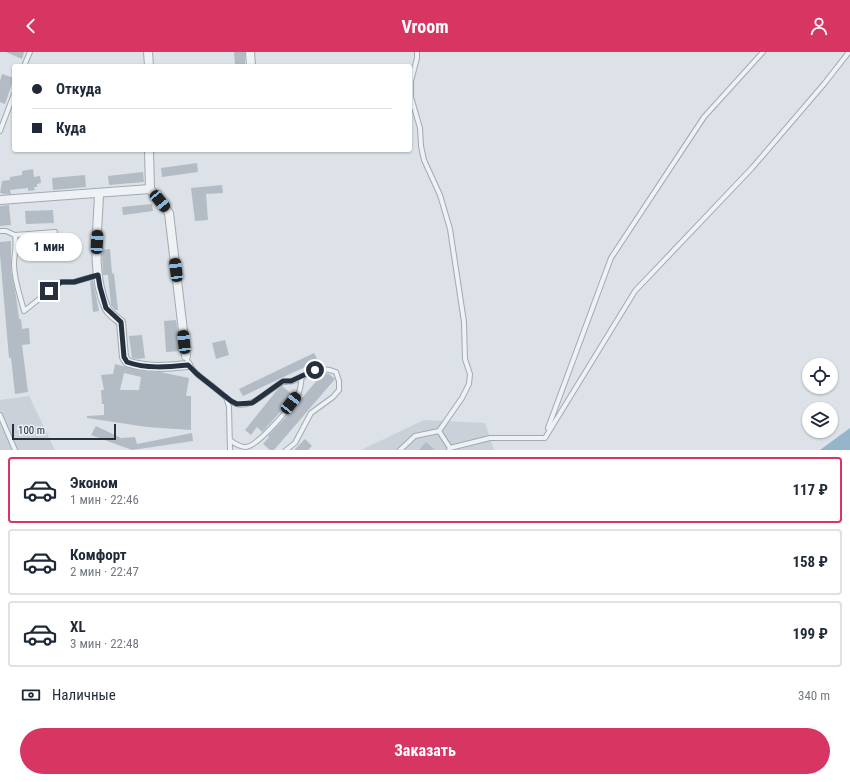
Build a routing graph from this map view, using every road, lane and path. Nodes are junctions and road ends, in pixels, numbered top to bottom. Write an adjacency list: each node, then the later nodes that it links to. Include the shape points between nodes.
1 (30, 52): 7 (lane)
2 (148, 52): 8 (street)
3 (250, 52): 9 (street)
4 (417, 52): 10 (lane)
5 (763, 52): 27 (lane, via 704,118 611,258)
6 (849, 52): 27 (lane, via 752,168 635,291)
7 (25, 64)
8 (149, 64)
9 (251, 64)
10 (412, 77)
11 (12, 99): 13 (lane)
12 (412, 100): 26 (lane, via 420,128 420,146 424,160 440,195 450,229 464,322 465,359 470,374 469,384 462,398)
13 (0, 131)
14 (150, 152): 15 (street)
15 (150, 189): 16 (street); 22 (street, via 169,213)
16 (99, 193): 17 (street); 21 (street)
17 (0, 200)
18 (0, 231): 20 (lane)
19 (55, 232): 20 (lane)
20 (15, 235): 21 (lane, via 16,280 24,311 61,282 74,282)
21 (98, 275): 22 (street, via 106,308 121,322 124,357 127,362 138,366 169,367)
22 (187, 361): 24 (lane, via 197,374)
23 (302, 376): 24 (lane, via 291,381 283,381 252,403 237,404); 28 (lane, via 299,393 258,441 248,447 237,445); 32 (lane, via 315,370 327,369 336,372 340,390 311,414 295,443)
24 (226, 397): 28 (lane, via 229,407)
25 (0, 415): 30 (lane)
26 (439, 431): 29 (lane); 33 (lane, via 415,436)
27 (545, 438): 29 (lane, via 490,438)
28 (230, 440): 31 (lane)
29 (450, 449)
30 (15, 450)
31 (230, 450)
32 (286, 450)
33 (400, 450)

